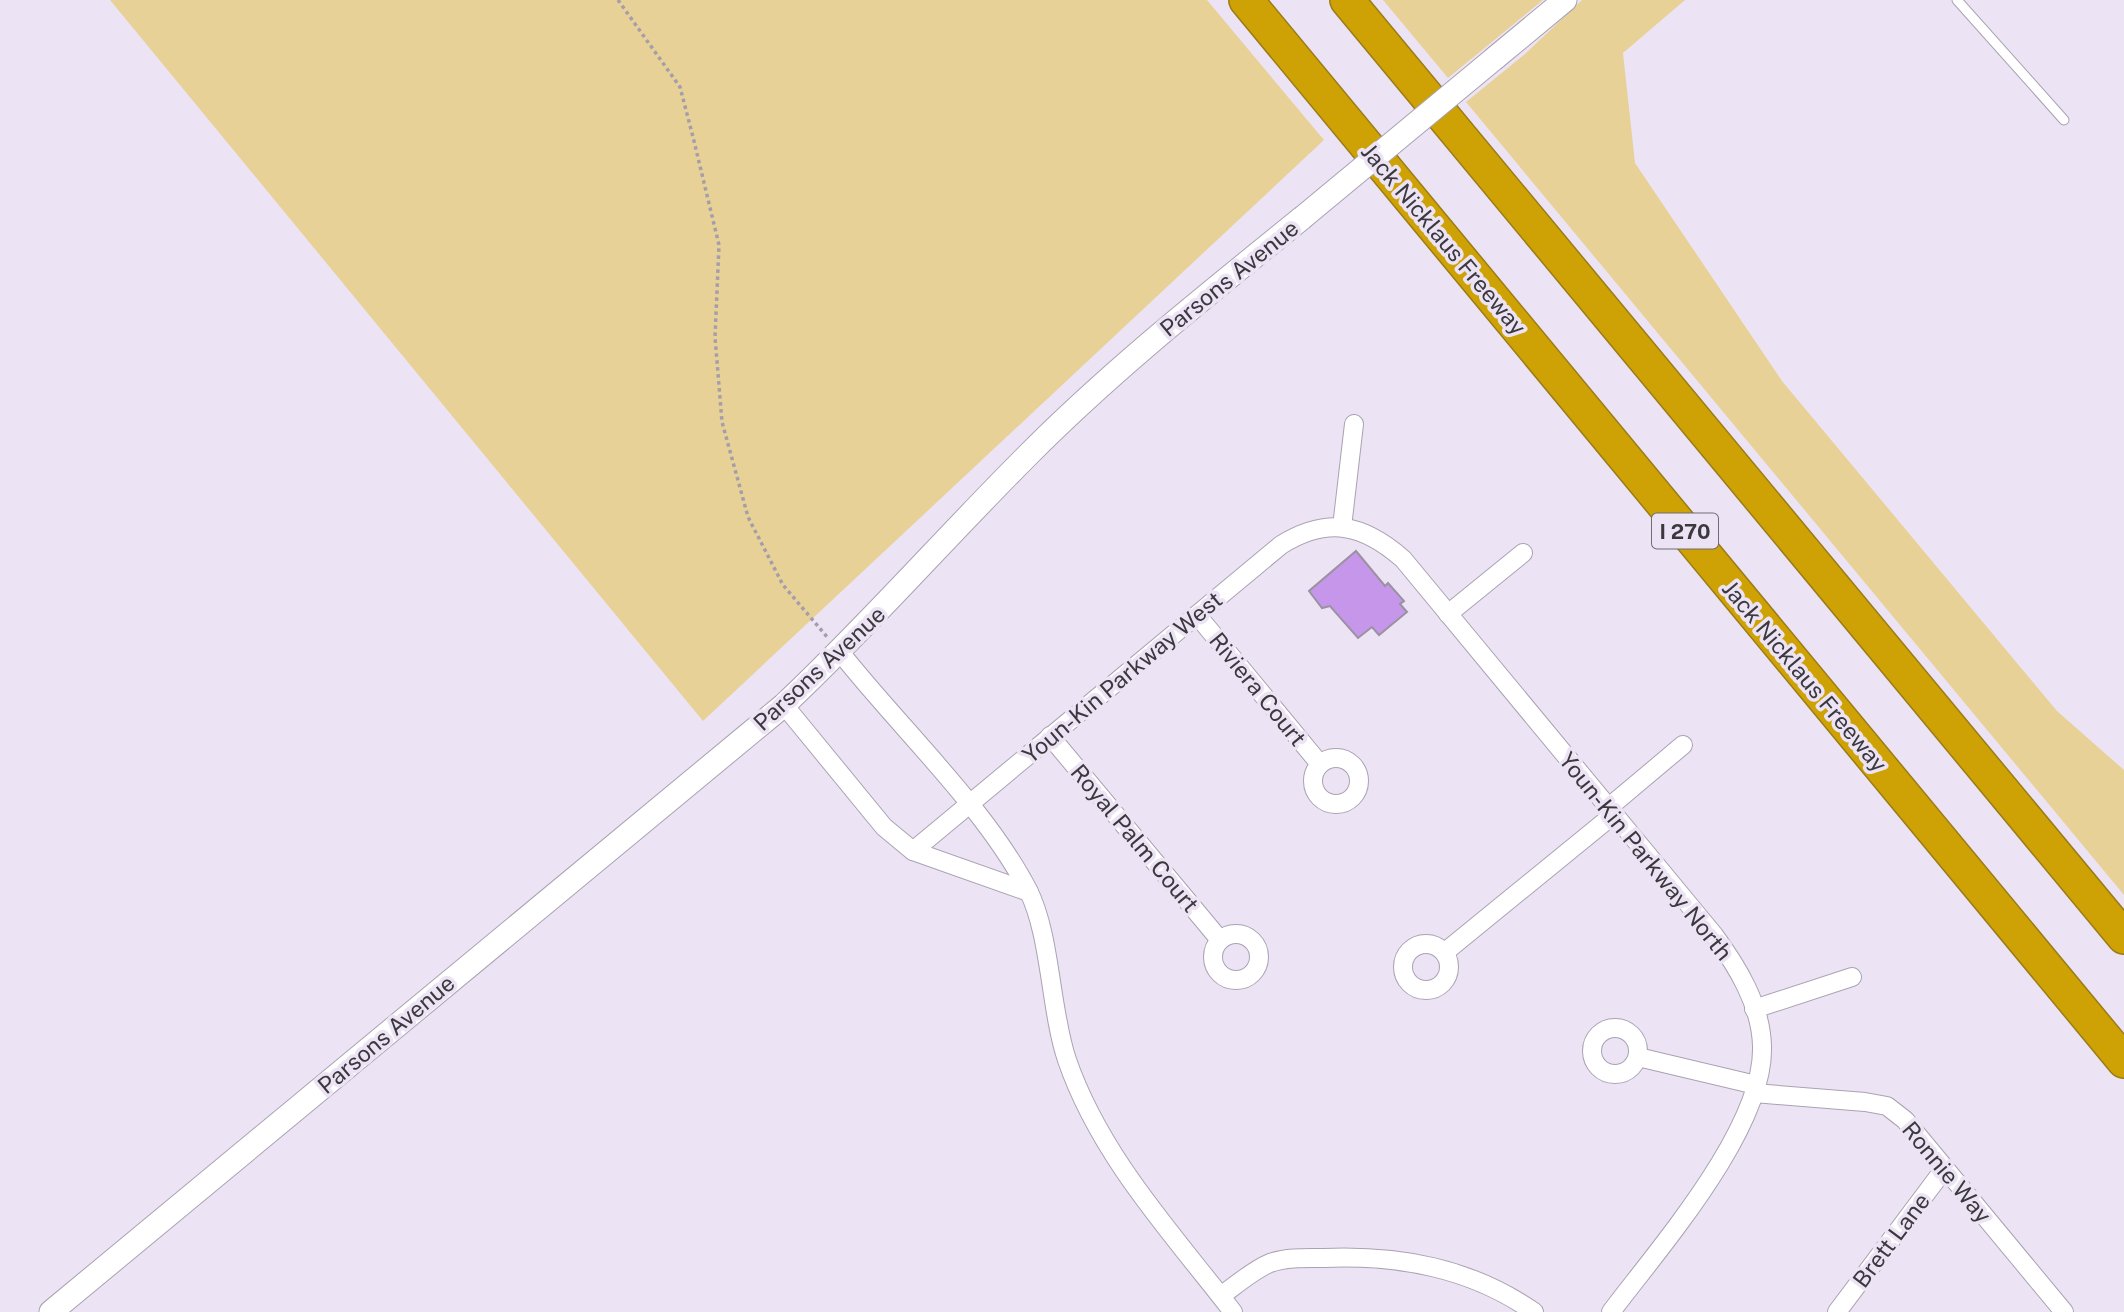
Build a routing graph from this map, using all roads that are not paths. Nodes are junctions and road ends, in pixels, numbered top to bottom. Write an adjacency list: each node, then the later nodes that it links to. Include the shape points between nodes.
1 (1246, 0): 26 (highway, Jack Nicklaus Freeway / I 270)
2 (1347, 0): 20 (highway)
3 (1565, 0): 11 (street, Parsons Avenue, bridge, via 1151,341 1053,431)
4 (1958, 0): 5 (lane)
5 (2064, 120)
6 (1353, 424): 7 (street)
7 (1342, 527): 9 (street, Youn-Kin Parkway North, via 1358,530 1390,548); 10 (street, Youn-Kin Parkway West, via 1310,530 1294,537)
8 (1523, 553): 9 (street)
9 (1448, 614): 17 (street, Youn-Kin Parkway North)
10 (1197, 615): 13 (street, Youn-Kin Parkway West); 15 (street, Riviera Court)
11 (840, 653): 12 (street, Parsons Avenue); 16 (street)
12 (784, 705): 18 (street, via 884,827); 31 (street, Parsons Avenue)
13 (1050, 736): 16 (street, Youn-Kin Parkway West); 21 (street, Royal Palm Court)
14 (1683, 745): 17 (street)
15 (1319, 764)
16 (968, 805): 18 (street, Youn-Kin Parkway West); 19 (street)
17 (1610, 812): 22 (street); 24 (street, Youn-Kin Parkway North, via 1737,967)
18 (913, 851): 19 (street)
19 (1030, 892): 29 (street, via 1057,1020 1081,1097 1127,1175)
20 (2124, 937)
21 (1220, 940)
22 (1444, 952)
23 (1852, 977): 24 (street)
24 (1754, 1009): 27 (street, Youn-Kin Parkway North, via 1762,1046)
25 (1638, 1057): 27 (street, Ronnie Way)
26 (2124, 1061)
27 (1755, 1089): 28 (street, Ronnie Way, via 1887,1106); 34 (street, Youn-Kin Parkway North, via 1721,1165)
28 (1945, 1168): 30 (street, Ronnie Way); 35 (street, Brett Lane)
29 (1221, 1296): 32 (street); 33 (street, via 1270,1263 1382,1258 1417,1262 1464,1276)
30 (2053, 1307)
31 (51, 1312)
32 (1233, 1312)
33 (1534, 1312)
34 (1611, 1312)
35 (1837, 1312)

